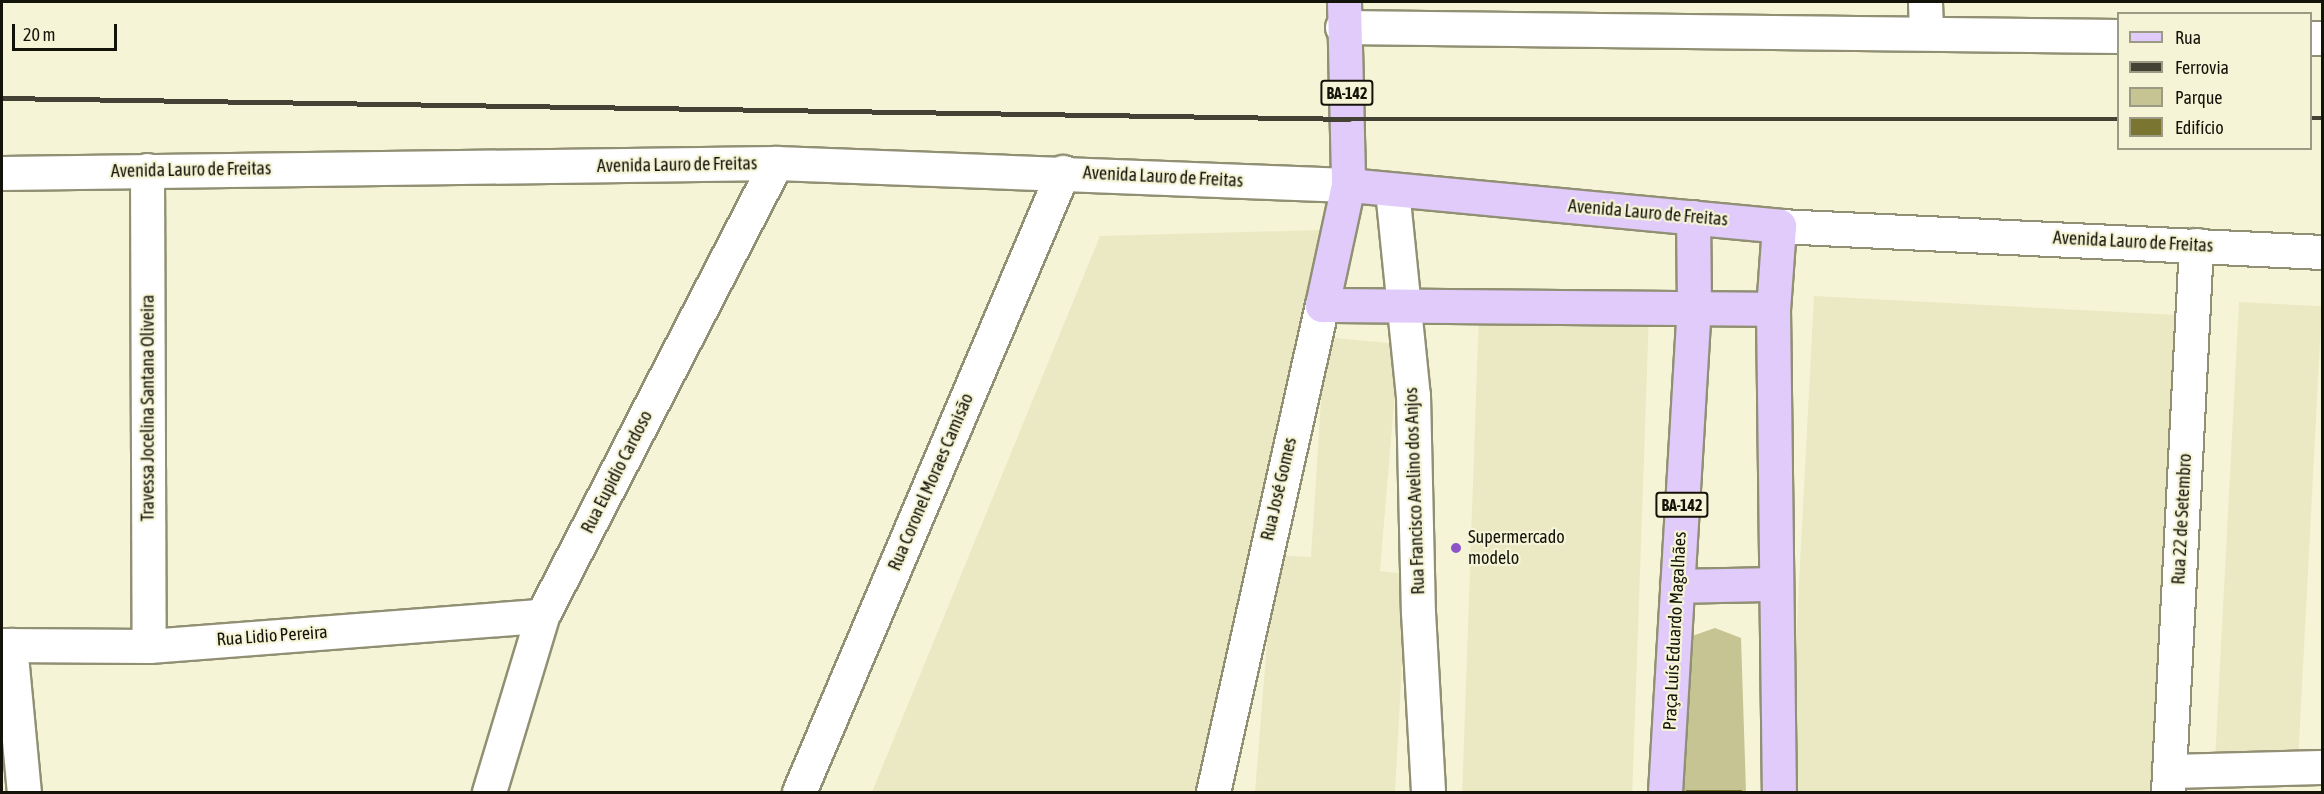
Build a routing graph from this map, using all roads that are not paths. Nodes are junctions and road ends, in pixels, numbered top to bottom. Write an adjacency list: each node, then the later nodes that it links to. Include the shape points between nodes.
1 (1344, 8): 2 (street); 8 (main road, BA-142)
2 (1926, 17): 3 (street)
3 (2117, 36)
4 (776, 164): 5 (street, Avenida Lauro de Freitas); 6 (street, Avenida Lauro de Freitas); 20 (street, Rua Eupidio Cardoso)
5 (147, 170): 7 (street, Avenida Lauro de Freitas); 22 (street, Travessa Jocelina Santana Oliveira)
6 (1064, 172): 8 (street, Avenida Lauro de Freitas); 27 (street, Rua Coronel Moraes Camisão)
7 (2, 173)
8 (1348, 185): 9 (main road, Avenida Lauro de Freitas); 15 (main road, Rua José Gomes)
9 (1392, 190): 10 (main road, Avenida Lauro de Freitas); 14 (street, Rua Francisco Avelino dos Anjos)
10 (1693, 217): 11 (main road, Avenida Lauro de Freitas); 16 (main road, Praça Luís Eduardo Magalhães / BA-142)
11 (1779, 226): 12 (street, Avenida Lauro de Freitas); 17 (main road)
12 (2196, 245): 13 (street, Avenida Lauro de Freitas); 24 (street, Rua 22 de Setembro)
13 (2322, 252)
14 (1403, 304): 15 (main road); 16 (main road); 29 (street, Rua Francisco Avelino dos Anjos, via 1413,396 1418,612)
15 (1322, 305): 28 (street, Rua José Gomes)
16 (1694, 307): 17 (main road); 19 (main road, Praça Luís Eduardo Magalhães / BA-142)
17 (1773, 309): 18 (main road)
18 (1774, 584): 19 (main road); 31 (main road)
19 (1677, 586): 30 (main road, Praça Luís Eduardo Magalhães / BA-142)
20 (542, 616): 22 (street, Rua Lidio Pereira); 26 (street, Rua Eupidio Cardoso)
21 (6, 645): 22 (street, Rua Lidio Pereira); 25 (street)
22 (149, 646)
23 (2322, 767): 24 (street)
24 (2169, 782)
25 (24, 792)
26 (489, 792)
27 (799, 792)
28 (1213, 792)
29 (1428, 792)
30 (1665, 792)
31 (1779, 792)

